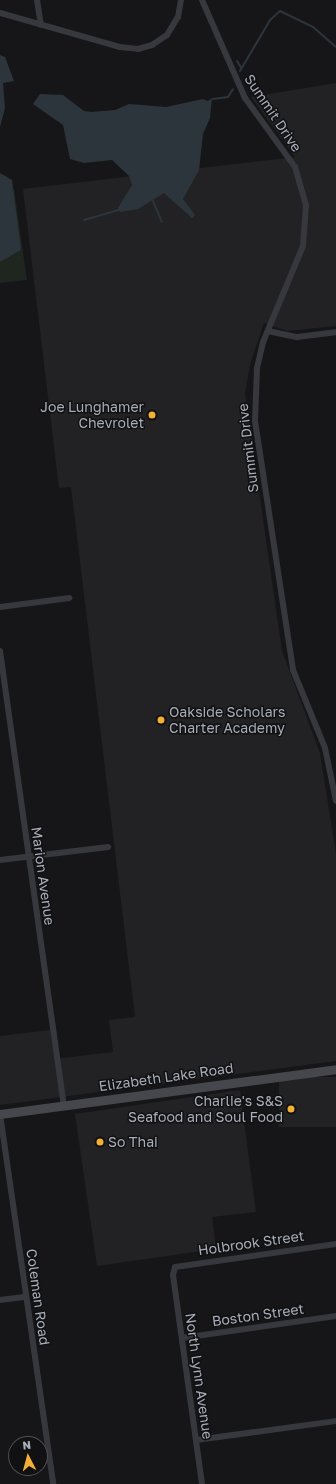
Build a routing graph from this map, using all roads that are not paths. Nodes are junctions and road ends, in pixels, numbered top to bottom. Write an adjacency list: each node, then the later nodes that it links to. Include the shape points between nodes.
1 (37, 0): 5 (street)
2 (181, 0): 5 (street, via 178,17 170,31 155,44 140,48 120,47)
3 (202, 0): 6 (street, Summit Drive, via 245,98 295,167 306,205 303,246)
4 (0, 13): 5 (street)
5 (41, 25)
6 (268, 330): 7 (street, via 297,336); 11 (street, Summit Drive, via 257,369 255,421 286,638 293,670 325,748)
7 (336, 332)
8 (69, 598): 9 (street)
9 (0, 607)
10 (0, 651): 13 (street, Marion Avenue)
11 (336, 801)
12 (108, 848): 13 (street)
13 (28, 857): 14 (street); 16 (street, Marion Avenue)
14 (0, 860)
15 (336, 1069): 16 (main road, Elizabeth Lake Road)
16 (64, 1105): 17 (main road, Elizabeth Lake Road)
17 (0, 1114): 20 (street, Coleman Road)
18 (336, 1244): 19 (street, Holbrook Street, via 186,1264)
19 (173, 1271): 23 (street, North Lynn Avenue)
20 (26, 1297): 21 (street); 26 (street, Coleman Road)
21 (0, 1300)
22 (336, 1316): 23 (street, Boston Street)
23 (182, 1338): 25 (street, North Lynn Avenue)
24 (336, 1421): 25 (street)
25 (196, 1440): 27 (street, North Lynn Avenue)
26 (53, 1484)
27 (202, 1484)

